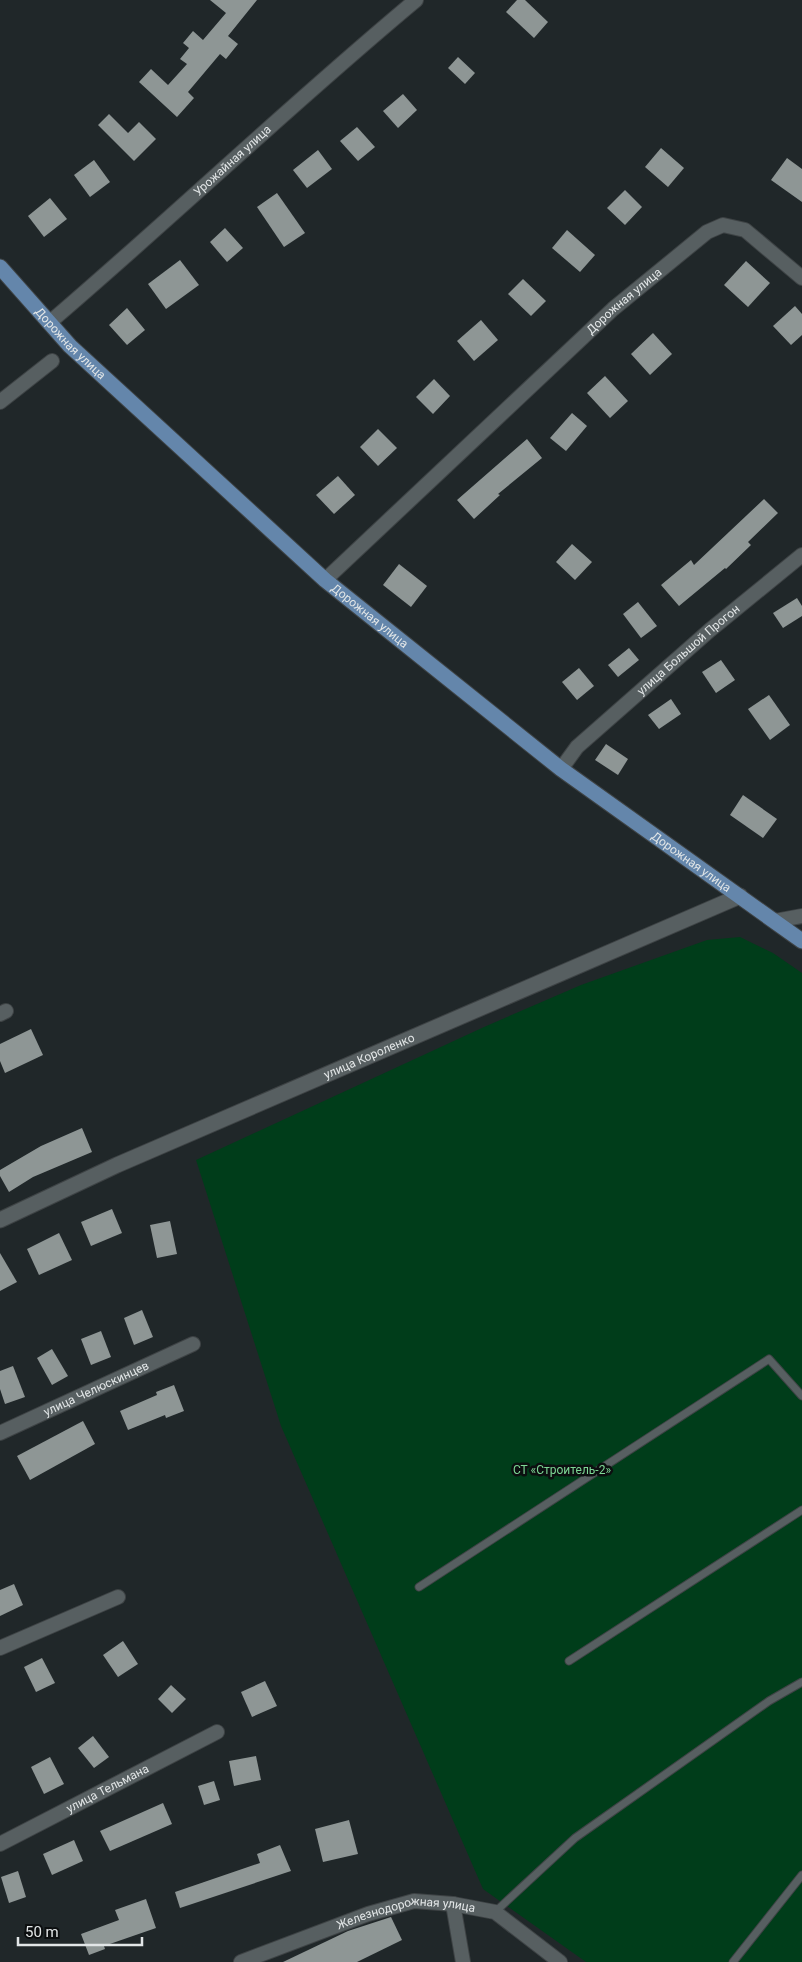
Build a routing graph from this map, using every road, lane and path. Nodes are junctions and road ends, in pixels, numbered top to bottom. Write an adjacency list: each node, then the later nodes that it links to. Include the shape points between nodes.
1 (416, 0): 4 (street, Урожайная улица)
2 (0, 267): 4 (main road, Дорожная улица)
3 (802, 278): 8 (street, Дорожная улица, via 745,230 723,225 707,232 613,309)
4 (49, 323): 8 (main road, Дорожная улица, via 70,346)
5 (52, 361): 6 (street)
6 (0, 402)
7 (802, 555): 9 (street, улица Большой Прогон, via 710,630 577,747)
8 (325, 580): 9 (main road, Дорожная улица)
9 (561, 769): 10 (main road, Дорожная улица)
10 (740, 896): 12 (main road, Дорожная улица); 14 (street, улица Короленко, via 116,1165)
11 (802, 916): 12 (street)
12 (775, 921): 13 (main road, Дорожная улица)
13 (802, 940)
14 (0, 1220)
15 (193, 1344): 17 (street, улица Челюскинцев)
16 (802, 1396): 19 (lane, via 769,1359)
17 (0, 1433)
18 (802, 1510): 22 (lane)
19 (419, 1587)
20 (118, 1597): 21 (street)
21 (0, 1648)
22 (569, 1662)
23 (802, 1682): 28 (lane, via 769,1701 574,1838)
24 (216, 1732): 25 (street, улица Тельмана)
25 (0, 1844)
26 (802, 1874): 32 (lane)
27 (453, 1904): 28 (street, Железнодорожная улица); 29 (street, Железнодорожная улица, via 414,1901 368,1914); 30 (street)
28 (495, 1912): 31 (street, Железнодорожная улица)
29 (241, 1962)
30 (463, 1962)
31 (560, 1962)
32 (733, 1962)

